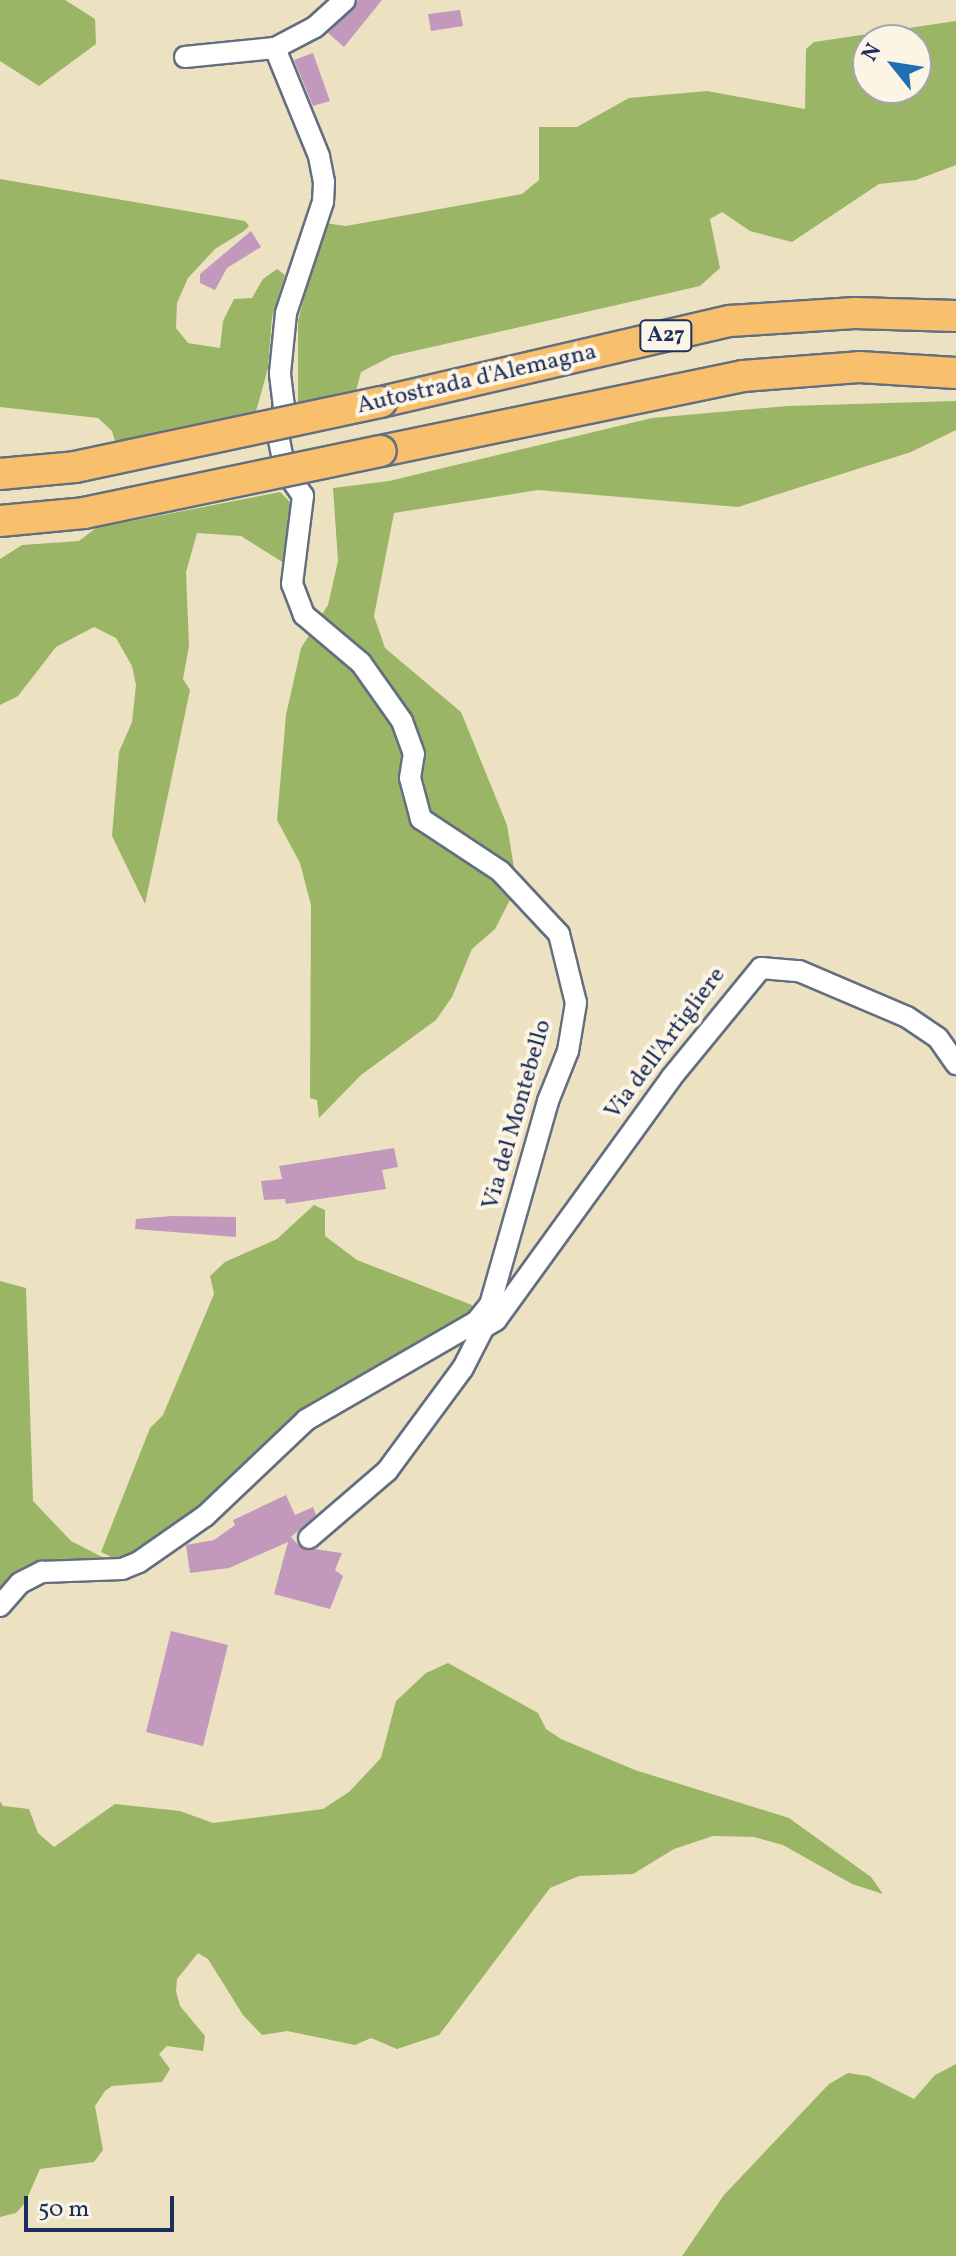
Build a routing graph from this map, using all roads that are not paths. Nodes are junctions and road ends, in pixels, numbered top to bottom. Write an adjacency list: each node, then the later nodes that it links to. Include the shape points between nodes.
1 (345, 0): 2 (street, via 315,27)
2 (275, 48): 3 (street); 9 (street, Via del Montebello, via 319,156 324,182 323,202 286,313 280,373 284,407 277,430 285,470 303,496 292,584 304,615 361,663 402,721 414,754 410,778 421,819 500,871 528,897 559,934 576,1003 568,1051)
3 (185, 57)
4 (956, 316): 6 (highway, Autostrada d'Alemagna / A27, bridge, via 855,313 730,321 75,467)
5 (956, 373): 7 (highway, Autostrada d'Alemagna / A27, bridge, via 859,367 743,376 84,513)
6 (0, 474)
7 (0, 521)
8 (956, 1064): 9 (street, Via dell'Artigliere, via 938,1038 907,1017 799,971 761,968 671,1078 496,1320)
9 (480, 1324): 10 (street, Via del Montebello, via 463,1368 387,1471); 11 (street, via 306,1420 205,1516 139,1562 122,1569 42,1572 20,1583)
10 (309, 1538)
11 (0, 1606)

